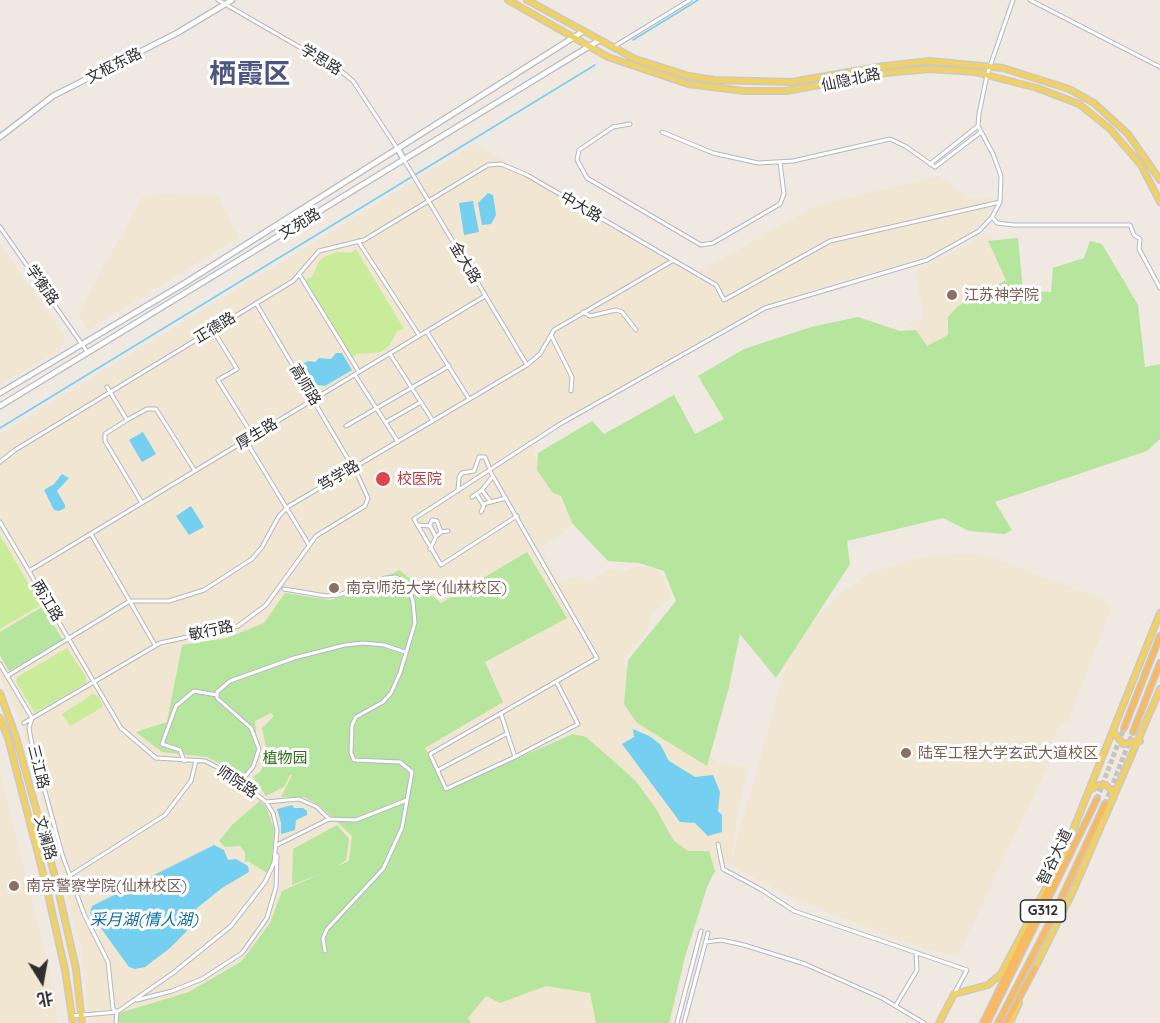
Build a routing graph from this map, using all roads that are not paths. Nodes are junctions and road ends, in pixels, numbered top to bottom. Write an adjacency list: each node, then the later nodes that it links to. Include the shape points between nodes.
1 (218, 0): 8 (street, 学思路)
2 (232, 0): 8 (main road, 文枢东路)
3 (508, 0): 10 (main road, 仙隐北路)
4 (527, 0): 9 (main road, 仙隐北路)
5 (690, 0): 13 (street)
6 (1013, 0): 14 (street)
7 (1030, 0): 15 (street)
8 (226, 5): 21 (main road, 文枢东路, via 53,96); 22 (street, 学思路, via 353,81)
9 (582, 32): 10 (main road, 文苑路); 11 (main road, 仙隐北路)
10 (573, 38): 12 (main road, 仙隐北路); 22 (main road, 文苑路)
11 (598, 41): 12 (main road, 文苑路); 13 (main road, 仙隐北路)
12 (590, 47): 16 (main road, 仙隐北路, via 661,77 744,91 786,92 918,70 950,69); 23 (main road, 文苑路)
13 (612, 48): 14 (main road, 仙隐北路, via 689,76 753,82 791,82 906,63)
14 (990, 65): 16 (street); 26 (main road, 仙隐北路, via 1049,82 1094,104 1128,134)
15 (1160, 67)
16 (987, 75): 18 (street); 29 (main road, 仙隐北路, via 1045,91 1089,111 1134,154)
17 (630, 123): 24 (street, via 613,127 579,150 577,160 589,180 701,245 713,243 780,204 784,194)
18 (978, 126): 20 (street); 25 (street)
19 (662, 132): 24 (street, via 731,158)
20 (981, 132): 25 (street, via 935,167); 28 (street, via 998,164)
21 (0, 138)
22 (398, 149): 23 (main road); 44 (main road, 文苑路)
23 (404, 160): 27 (street, 金大路); 45 (main road, 文苑路)
24 (780, 162): 25 (street, via 885,139 902,143)
25 (930, 164)
26 (1160, 180)
27 (429, 202): 32 (street, 正德路); 33 (street, 中大路, via 488,165 501,164 527,175); 36 (street, 金大路)
28 (1000, 202): 30 (street); 33 (street, 中大路, via 830,241 724,300 716,285)
29 (1160, 202)
30 (992, 217): 35 (street, via 997,223 1014,225 1130,225 1141,241 1139,249); 69 (street, via 979,231 927,260 765,308 589,407)
31 (0, 227): 44 (street, 学衡路)
32 (358, 241): 34 (street, 正德路, via 319,251); 42 (street)
33 (672, 261): 38 (street, 笃学路)
34 (298, 273): 37 (street, 正德路); 49 (street)
35 (1160, 288)
36 (485, 296): 41 (street, 厚生路); 47 (street, 金大路)
37 (256, 303): 39 (street, 正德路); 56 (street, 高师路)
38 (583, 312): 40 (street, via 590,316 622,312); 43 (street, 笃学路)
39 (213, 329): 53 (street, 正德路); 64 (street, via 237,369 218,380)
40 (636, 330)
41 (427, 331): 42 (street, 厚生路); 48 (street)
42 (420, 335): 46 (street, 厚生路)
43 (551, 335): 47 (street, 笃学路, via 540,354); 52 (street, via 572,377)
44 (83, 344): 45 (street, 学衡路); 54 (main road, 文苑路)
45 (88, 353): 58 (main road, 文苑路)
46 (390, 353): 49 (street, 厚生路); 51 (street)
47 (527, 365): 55 (street, 笃学路)
48 (449, 366): 51 (street); 55 (street)
49 (357, 374): 56 (street, 厚生路); 59 (street)
50 (107, 387): 53 (street)
51 (412, 388): 57 (street); 59 (street)
52 (571, 391)
53 (111, 392): 60 (street); 67 (street, 正德路)
54 (0, 393)
55 (470, 399): 61 (street, 笃学路)
56 (314, 400): 64 (street, 厚生路); 68 (street, 高师路)
57 (420, 402): 61 (street); 62 (street)
58 (0, 406)
59 (377, 409): 62 (street); 63 (street)
60 (127, 420): 70 (street, via 147,409 156,410); 78 (street, via 105,434 105,441)
61 (432, 421): 66 (street, 笃学路)
62 (385, 423): 66 (street)
63 (346, 426)
64 (253, 436): 65 (street, 厚生路)
65 (246, 440): 70 (street, 厚生路); 80 (street)
66 (398, 442): 68 (street, 笃学路)
67 (0, 462)
68 (354, 468): 80 (street, 笃学路); 90 (street, 敏行路, via 368,498 365,506 316,536)
69 (489, 469): 71 (street); 73 (street); 73 (street, via 485,458 479,457 474,471 459,477)
70 (195, 471): 78 (street, 厚生路)
71 (493, 476): 72 (street); 76 (street)
72 (482, 490): 74 (street); 77 (street)
73 (458, 491): 84 (street, via 414,519)
74 (477, 495): 75 (street); 79 (street)
75 (472, 497)
76 (507, 498): 77 (street); 82 (street)
77 (490, 501): 79 (street)
78 (142, 503): 88 (street, 厚生路)
79 (483, 504): 81 (street)
80 (286, 509): 90 (street); 94 (street, 笃学路, via 252,559 204,590 169,601)
81 (480, 512)
82 (518, 516): 91 (street, via 441,565); 104 (street, via 597,658)
83 (0, 522): 92 (street, 两江路)
84 (418, 525): 85 (street); 91 (street)
85 (430, 526): 86 (street, via 437,518); 89 (street)
86 (441, 531): 87 (street); 89 (street)
87 (448, 531)
88 (92, 534): 92 (street, 厚生路); 94 (street)
89 (436, 537): 91 (street)
90 (309, 545): 98 (street, 敏行路, via 266,605 238,626)
91 (430, 549)
92 (29, 571): 97 (street, 两江路)
93 (284, 589): 99 (street, via 339,595 396,577 409,588 413,602 415,623)
94 (130, 601): 97 (street); 98 (street)
95 (1160, 612): 113 (main road)
96 (1160, 636): 112 (highway)
97 (70, 639): 102 (street); 103 (street, 两江路)
98 (155, 645): 103 (street, 敏行路)
99 (406, 652): 107 (street, via 363,643 320,651 230,681); 124 (street, via 391,693 356,717 351,753 354,760 400,762 407,766 412,772)
100 (1160, 663): 114 (highway)
101 (0, 664): 102 (street, 三江路)
102 (7, 676): 110 (street, 三江路)
103 (94, 680): 110 (street, 敏行路); 118 (street, 师院路, via 121,728 141,747 156,758)
104 (557, 683): 108 (street); 117 (street, via 578,724)
105 (1160, 689): 116 (main road)
106 (0, 693): 144 (main road, 文澜路, via 56,880)
107 (217, 695): 118 (street, via 194,691 176,706 162,744 180,750); 121 (street, via 256,734 258,757)
108 (501, 714): 115 (street); 120 (street, via 430,754)
109 (0, 718): 143 (main road, 文澜路, via 45,881)
110 (32, 718): 111 (street, 敏行路); 132 (street, 三江路, via 31,740)
111 (24, 723)
112 (1124, 728)
113 (1113, 731): 116 (main road, via 1123,744); 122 (main road)
114 (1133, 732)
115 (506, 734): 117 (street); 120 (street)
116 (1140, 741): 126 (main road)
117 (515, 757): 120 (street, via 446,789)
118 (184, 761): 119 (street, 师院路)
119 (196, 761): 121 (street, 师院路, via 205,761); 132 (street, via 191,781 165,815)
120 (438, 770)
121 (240, 782): 125 (street, 师院路)
122 (1088, 795): 126 (main road, via 1094,787 1104,784 1112,791); 131 (main road)
123 (1097, 799): 152 (highway, 智谷大道 / G312)
124 (407, 800): 128 (street, via 356,820); 136 (street, via 402,828 383,869 327,929 323,938)
125 (266, 802): 128 (street, via 299,799 317,807); 130 (street, 师院路, via 273,813)
126 (1114, 802): 138 (main road)
127 (1105, 804): 153 (highway, 智谷大道 / G312)
128 (329, 819): 130 (street)
129 (718, 844): 137 (street, via 723,869 795,911)
130 (277, 845): 140 (street, 师院路, via 265,882 231,926); 140 (street, 师院路, via 276,888 267,918 242,953 202,980)
131 (1059, 866): 139 (main road, via 1001,974 988,985); 152 (highway)
132 (69, 876): 142 (street, 三江路, via 108,962 113,1009)
133 (701, 931): 148 (street)
134 (708, 933): 135 (street)
135 (706, 942): 141 (street, via 722,940 766,951 847,981); 149 (street)
136 (325, 951)
137 (916, 953): 139 (street, via 967,970); 141 (street, via 917,970)
138 (1035, 968): 154 (highway)
139 (954, 994): 151 (main road)
140 (135, 1000): 142 (street, 师院路)
141 (896, 1005): 150 (street)
142 (117, 1012): 144 (street, 师院路); 147 (street, 三江路)
143 (72, 1016): 144 (street, 师院路); 145 (main road, 文澜路)
144 (82, 1016): 146 (main road, 文澜路)
145 (73, 1023)
146 (82, 1023)
147 (116, 1023)
148 (677, 1023)
149 (684, 1023)
150 (924, 1023)
151 (939, 1023)
152 (985, 1023)
153 (998, 1023)
154 (1008, 1023)

